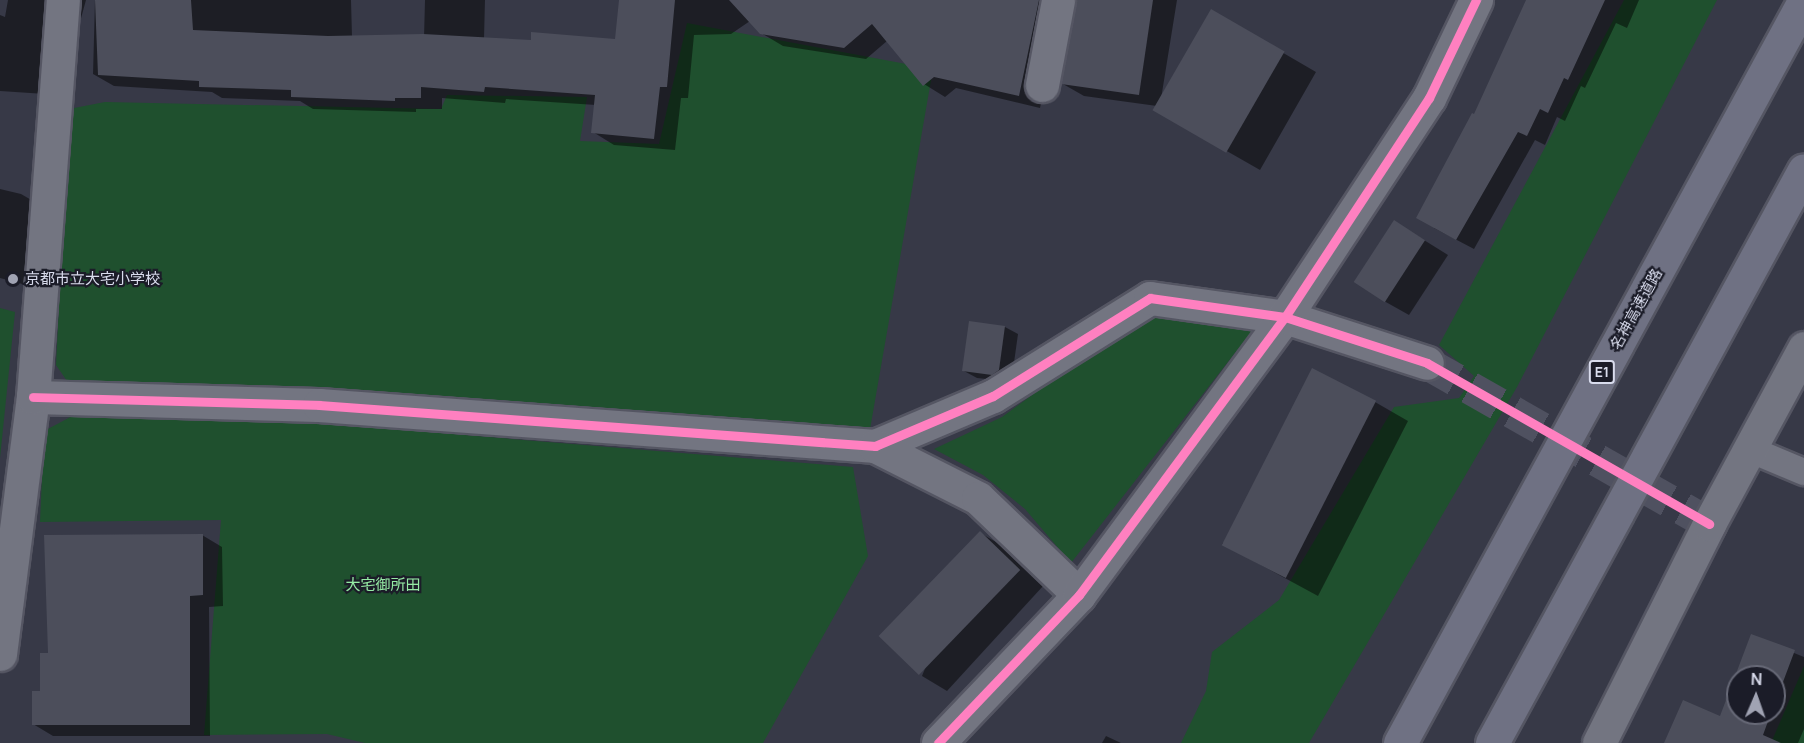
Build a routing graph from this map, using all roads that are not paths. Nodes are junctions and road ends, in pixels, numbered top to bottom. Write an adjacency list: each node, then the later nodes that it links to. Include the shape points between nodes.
1 (63, 0): 10 (street)
2 (1058, 0): 5 (street)
3 (1476, 0): 7 (street, via 1429,98)
4 (1804, 1): 17 (highway, 名神高速道路 / E1)
5 (1042, 85)
6 (1804, 170): 18 (highway)
7 (1285, 317): 9 (street); 11 (street, via 1150,298 993,396); 14 (street)
8 (1804, 348): 12 (street)
9 (1427, 363)
10 (33, 397): 11 (street, via 320,405); 15 (street)
11 (875, 446): 14 (street, via 978,498)
12 (1749, 449): 13 (lane); 19 (street, via 1702,520)
13 (1804, 472)
14 (1079, 595): 16 (street)
15 (0, 654)
16 (938, 743)
17 (1400, 743)
18 (1492, 743)
19 (1599, 743)

